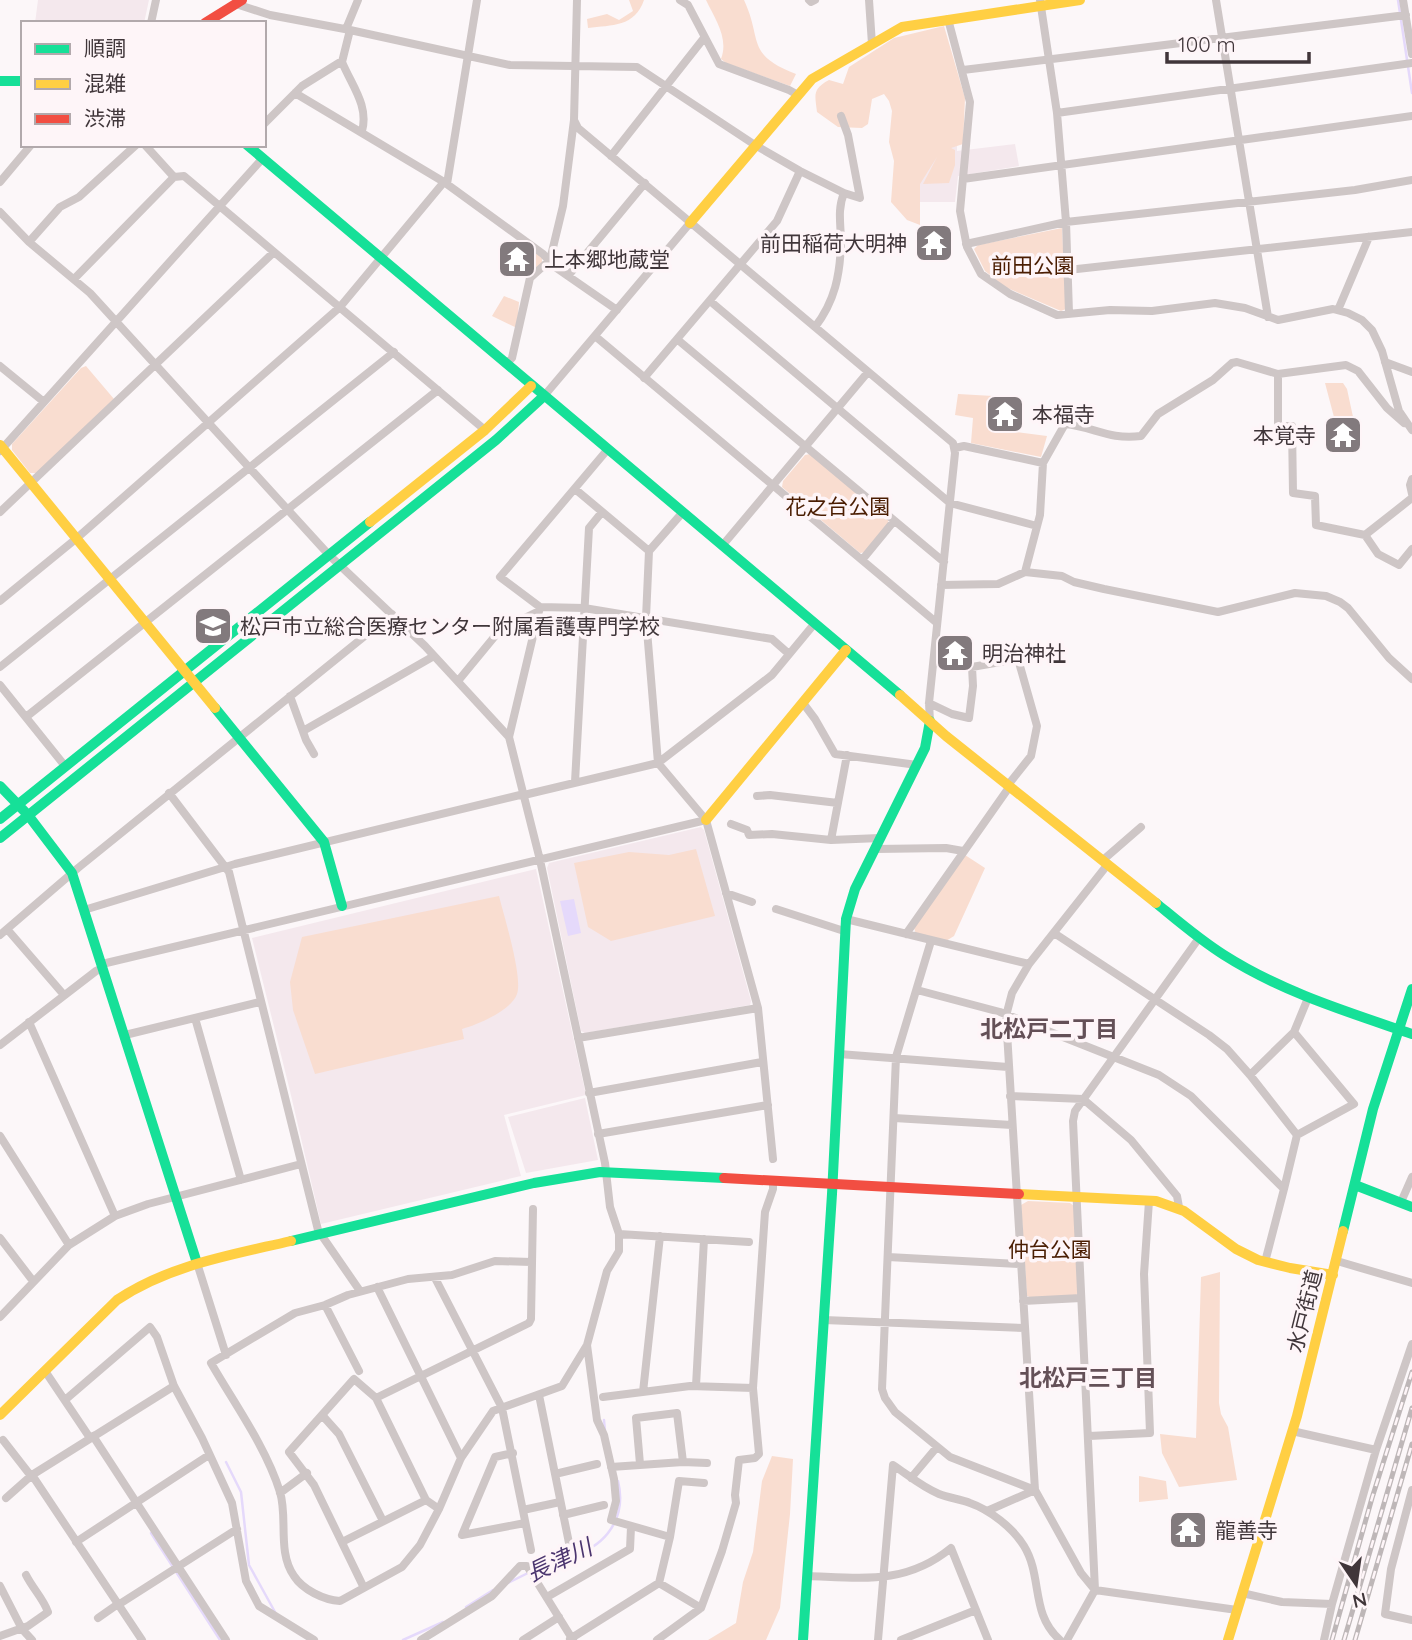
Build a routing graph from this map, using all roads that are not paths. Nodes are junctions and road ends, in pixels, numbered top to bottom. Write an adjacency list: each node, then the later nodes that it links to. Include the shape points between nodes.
1 (156, 0): 16 (street)
2 (358, 0): 18 (street)
3 (477, 0): 23 (street)
4 (576, 0): 27 (street)
5 (680, 0): 19 (street, via 688,5)
6 (810, 0): 7 (street)
7 (815, 0)
8 (869, 0): 21 (street)
9 (1080, 0): 13 (main road)
10 (1216, 0): 20 (street)
11 (1403, 0): 14 (street)
12 (239, 2): 17 (main road); 18 (street, via 270,15)
13 (1040, 3): 15 (main road); 24 (street)
14 (1406, 15): 20 (street); 22 (street)
15 (948, 19): 21 (main road, via 902,27); 28 (street)
16 (152, 21)
17 (208, 21)
18 (348, 29): 23 (street); 25 (street)
19 (704, 38): 31 (street); 34 (street, via 719,64)
20 (1223, 38): 24 (street); 32 (street)
21 (872, 44): 34 (main road, via 812,79)
22 (1412, 54)
23 (467, 57): 27 (street, via 510,65); 55 (street)
24 (1048, 60): 28 (street); 35 (street)
25 (342, 61): 33 (street); 40 (street, via 363,105 366,119)
26 (1412, 63): 32 (street)
27 (575, 66): 31 (street, via 637,68); 38 (street)
28 (963, 71): 52 (street, via 970,102)
29 (0, 80): 30 (main road)
30 (21, 81)
31 (666, 86): 42 (street); 47 (street)
32 (1231, 89): 35 (street); 41 (street)
33 (295, 93): 39 (street); 40 (street)
34 (798, 95): 42 (main road)
35 (1057, 113): 49 (street)
36 (841, 116): 57 (street, via 860,198)
37 (1412, 116): 41 (street)
38 (574, 120): 47 (street); 70 (street, via 564,206)
39 (266, 122)
40 (362, 131): 55 (street)
41 (1239, 140): 49 (street); 58 (street)
42 (755, 145): 50 (street); 62 (main road)
43 (29, 147): 54 (street)
44 (134, 147): 65 (street, via 79,197 60,207)
45 (147, 147): 51 (street)
46 (249, 147): 48 (main road)
47 (611, 156): 56 (street)
48 (262, 159): 59 (street); 69 (main road)
49 (1061, 164): 52 (street); 61 (street)
50 (800, 171): 57 (street); 71 (street, via 777,221)
51 (174, 177): 59 (street, via 184,176); 74 (street)
52 (962, 179): 66 (street, via 960,211)
53 (1412, 180): 58 (street)
54 (0, 182)
55 (445, 183): 69 (street); 70 (street)
56 (645, 183): 62 (street); 73 (street)
57 (844, 193): 82 (street, via 839,205 836,291)
58 (1250, 202): 61 (street); 67 (street)
59 (221, 207): 68 (street); 81 (street)
60 (0, 212): 65 (street)
61 (1066, 222): 66 (street); 72 (street)
62 (690, 223): 71 (street); 77 (street)
63 (1412, 232): 64 (street)
64 (1370, 237): 67 (street); 78 (street)
65 (29, 242): 74 (street)
66 (966, 244): 79 (street, via 981,274 993,284 1057,315)
67 (1257, 249): 72 (street); 80 (street)
68 (274, 253): 76 (street); 88 (street)
69 (381, 258): 76 (street); 87 (main road)
70 (550, 260): 73 (street); 87 (street, via 530,278 512,358)
71 (740, 264): 75 (street); 82 (street)
72 (1068, 270): 79 (street)
73 (568, 276): 77 (street)
74 (74, 279): 81 (street)
75 (710, 301): 84 (street); 98 (street)
76 (340, 307): 85 (street); 99 (street)
77 (617, 310): 83 (street)
78 (1338, 310): 80 (street, via 1284,320); 86 (street, via 1367,324)
79 (1069, 313): 80 (street, via 1152,311 1215,303)
80 (1268, 317)
81 (117, 322): 88 (street); 97 (street)
82 (815, 327): 90 (street)
83 (595, 336): 93 (street); 96 (street)
84 (678, 340): 93 (street); 103 (street)
85 (394, 352): 95 (street); 108 (street)
86 (1385, 362): 91 (street); 101 (street, via 1399,411)
87 (506, 364): 94 (main road)
88 (155, 365): 99 (street); 110 (street)
89 (0, 366): 97 (street)
90 (868, 372): 98 (street); 105 (street)
91 (1412, 372)
92 (1279, 374): 101 (street, via 1339,364 1353,367); 107 (street, via 1232,363 1158,414 1141,436 1104,435 1065,424); 121 (street, via 1278,426 1292,426 1293,493 1315,496 1316,525)
93 (645, 377): 111 (street)
94 (531, 386): 96 (main road); 100 (main road)
95 (438, 390): 100 (street); 115 (street)
96 (544, 396): 102 (main road); 106 (main road)
97 (44, 402): 104 (street)
98 (837, 409): 103 (street); 114 (street)
99 (208, 422): 108 (street); 122 (street)
100 (485, 430): 102 (main road); 126 (main road)
101 (1412, 431)
102 (496, 440): 129 (main road)
103 (805, 446): 111 (street); 119 (street)
104 (1, 448): 110 (main road)
105 (954, 448): 107 (street, via 964,446); 114 (street)
106 (608, 449): 112 (street); 118 (main road)
107 (1043, 463): 120 (street)
108 (249, 468): 115 (street); 131 (street)
109 (1412, 479): 113 (street)
110 (31, 483): 116 (street); 122 (main road)
111 (772, 485): 123 (street); 127 (street)
112 (575, 489): 117 (street); 135 (street, via 500,577)
113 (1412, 496): 121 (street)
114 (950, 503): 120 (street); 128 (street)
115 (287, 509): 126 (street); 138 (street)
116 (0, 512)
117 (602, 512): 125 (street); 134 (street, via 589,528)
118 (683, 512): 123 (main road); 125 (street)
119 (894, 521): 127 (street); 128 (street)
120 (1037, 526): 130 (street)
121 (1365, 535): 124 (street, via 1378,554 1399,565)
122 (76, 538): 131 (main road); 133 (street)
123 (722, 546): 139 (main road)
124 (1412, 549)
125 (649, 551): 137 (street)
126 (328, 555): 129 (street); 145 (main road)
127 (862, 560): 140 (street)
128 (944, 562): 132 (street)
129 (339, 566): 136 (street); 148 (main road)
130 (1025, 572): 132 (street, via 998,583); 146 (street, via 1062,576 1094,587 1218,612 1295,593 1326,596 1349,608)
131 (109, 579): 138 (main road); 144 (street)
132 (941, 585): 140 (street)
133 (0, 601)
134 (584, 608): 135 (street); 137 (street); 164 (street)
135 (539, 609): 147 (street, via 500,630); 157 (street)
136 (391, 614): 143 (street); 150 (street)
137 (646, 618): 142 (street, via 772,639); 160 (street)
138 (146, 622): 145 (main road); 153 (street)
139 (815, 623): 141 (main road); 142 (street)
140 (937, 623): 152 (street)
141 (846, 650): 151 (main road); 154 (main road)
142 (789, 653): 160 (street, via 772,675)
143 (434, 656): 147 (street); 155 (street)
144 (0, 667)
145 (185, 671): 148 (main road); 161 (main road)
146 (1412, 679)
147 (458, 681): 157 (street)
148 (195, 682): 156 (main road); 163 (main road)
149 (0, 685): 153 (street)
150 (290, 696): 155 (street); 156 (street)
151 (803, 703): 159 (street, via 835,754); 174 (main road)
152 (929, 703): 154 (street); 165 (street, via 969,718 972,667 1018,659 1037,726 1031,756)
153 (26, 718): 161 (street)
154 (930, 721): 162 (main road); 165 (main road)
155 (303, 731): 158 (street)
156 (239, 737): 167 (street); 179 (main road)
157 (509, 737): 168 (street)
158 (314, 754)
159 (847, 755): 162 (street); 170 (street)
160 (658, 763): 164 (street); 174 (street)
161 (68, 764): 163 (street); 171 (main road)
162 (917, 765): 180 (main road)
163 (80, 773): 172 (main road)
164 (575, 782): 168 (street)
165 (1009, 785): 181 (street); 183 (main road)
166 (0, 786): 171 (main road)
167 (169, 793): 184 (street); 185 (street)
168 (524, 794): 179 (street); 182 (street)
169 (757, 796): 170 (street)
170 (838, 803): 178 (street)
171 (17, 805): 172 (main road); 173 (main road)
172 (28, 816): 177 (main road); 185 (main road)
173 (0, 819)
174 (706, 820): 182 (street); 186 (street)
175 (731, 824): 178 (street, via 749,835)
176 (1140, 827): 183 (street)
177 (0, 838)
178 (831, 840): 180 (street)
179 (324, 842): 184 (street); 188 (main road)
180 (878, 843): 181 (street); 191 (main road, via 855,890)
181 (964, 851): 195 (street)
182 (540, 860): 188 (street); 214 (street)
183 (1105, 862): 194 (street); 196 (main road)
184 (226, 866): 190 (street); 192 (street)
185 (72, 873): 190 (main road); 193 (street)
186 (726, 892): 187 (street); 206 (street)
187 (752, 902)
188 (342, 906): 192 (street)
189 (776, 909): 191 (street)
190 (84, 910): 199 (main road)
191 (845, 925): 195 (street); 216 (main road)
192 (244, 929): 199 (street); 205 (street)
193 (4, 932): 202 (street)
194 (1054, 933): 198 (street); 204 (street)
195 (906, 934): 197 (street)
196 (1199, 937): 203 (main road, via 1245,969); 204 (street)
197 (931, 940): 198 (street); 201 (street)
198 (1029, 964): 207 (street, via 1012,993)
199 (102, 966): 202 (street); 213 (main road)
200 (1412, 989): 210 (main road, 水戸街道)
201 (917, 990): 207 (street); 218 (street)
202 (64, 995): 209 (street)
203 (1308, 998): 210 (main road); 211 (street)
204 (1155, 999): 217 (street); 221 (street, via 1227,1049)
205 (260, 1002): 208 (street); 234 (street)
206 (758, 1008): 214 (street); 219 (street)
207 (1006, 1016): 217 (street); 220 (street)
208 (195, 1018): 213 (street); 237 (street)
209 (29, 1022): 215 (street); 250 (street)
210 (1398, 1029): 212 (main road); 227 (main road, 水戸街道)
211 (1294, 1032): 221 (street); 225 (street)
212 (1412, 1034)
213 (125, 1035): 244 (main road)
214 (578, 1038): 222 (street)
215 (0, 1045)
216 (839, 1054): 218 (street); 239 (main road)
217 (1114, 1056): 224 (street); 242 (street, via 1191,1096)
218 (896, 1057): 220 (street); 228 (street)
219 (762, 1062): 222 (street); 226 (street)
220 (1008, 1067): 223 (street)
221 (1250, 1075): 231 (street)
222 (589, 1093): 230 (street)
223 (1010, 1096): 224 (street); 229 (street)
224 (1083, 1099): 245 (street, via 1073,1121); 248 (street, via 1131,1140 1177,1196)
225 (1354, 1104): 227 (street); 231 (street)
226 (768, 1105): 230 (street); 233 (street)
227 (1373, 1109): 240 (main road, 水戸街道)
228 (894, 1118): 229 (street); 241 (street)
229 (1012, 1125): 243 (street)
230 (598, 1134): 235 (street)
231 (1297, 1135): 242 (street)
232 (0, 1136): 257 (street)
233 (773, 1159)
234 (300, 1164): 237 (street); 251 (street)
235 (606, 1171): 238 (main road); 251 (main road); 252 (street)
236 (1412, 1177): 247 (street)
237 (241, 1180): 244 (street)
238 (773, 1181): 239 (main road); 286 (street, via 765,1212)
239 (832, 1184): 241 (main road); 274 (main road)
240 (1355, 1185): 247 (main road); 259 (main road, 水戸街道)
241 (891, 1187): 243 (main road); 258 (street)
242 (1284, 1189): 261 (street)
243 (1016, 1193): 245 (main road); 263 (street)
244 (176, 1196): 250 (street); 262 (main road)
245 (1076, 1197): 246 (main road); 270 (street)
246 (1149, 1201): 248 (main road); 296 (street, via 1144,1274 1150,1433)
247 (1407, 1204)
248 (1180, 1207): 261 (main road, via 1236,1249)
249 (533, 1209): 260 (street)
250 (115, 1216): 257 (street)
251 (319, 1233): 262 (main road); 269 (street)
252 (619, 1234): 253 (street); 278 (street, via 619,1251 607,1271)
253 (660, 1236): 255 (street); 287 (street)
254 (0, 1238): 266 (street)
255 (704, 1239): 256 (street); 285 (street)
256 (750, 1242)
257 (69, 1245): 266 (street)
258 (888, 1257): 263 (street); 275 (street)
259 (1337, 1261): 264 (main road, 水戸街道); 267 (street)
260 (531, 1262): 265 (street, via 495,1261); 279 (street, via 529,1323)
261 (1265, 1262): 264 (main road)
262 (197, 1263): 280 (street); 281 (main road, via 122,1296)
263 (1020, 1264): 271 (street)
264 (1333, 1275): 295 (main road, 水戸街道)
265 (435, 1278): 268 (street); 279 (street)
266 (33, 1281): 273 (street)
267 (1412, 1283)
268 (377, 1287): 269 (street); 283 (street)
269 (359, 1291): 272 (street)
270 (1081, 1298): 271 (street); 296 (street)
271 (1023, 1301): 276 (street)
272 (325, 1306): 280 (street, via 295,1313); 282 (street)
273 (0, 1317)
274 (824, 1320): 275 (street); 337 (main road)
275 (885, 1323): 276 (street); 299 (street, via 885,1398)
276 (1025, 1328): 314 (street)
277 (1412, 1344): 300 (street)
278 (587, 1345): 288 (street, via 562,1386); 308 (street, via 597,1420)
279 (472, 1351): 283 (street); 292 (street)
280 (226, 1355): 316 (street, via 211,1363 247,1421)
281 (45, 1371): 291 (street); 293 (main road)
282 (359, 1371)
283 (422, 1376): 290 (street); 303 (street)
284 (174, 1386): 291 (street, via 158,1337 150,1327); 297 (street); 302 (street)
285 (696, 1386): 286 (street); 287 (street)
286 (753, 1388): 347 (street, via 759,1454 739,1460 736,1503)
287 (643, 1392): 289 (street)
288 (539, 1395): 292 (street); 310 (street)
289 (603, 1397)
290 (376, 1398): 294 (street, via 354,1380); 318 (street)
291 (65, 1399): 297 (street)
292 (502, 1408): 301 (street); 303 (street, via 493,1411)
293 (0, 1415)
294 (322, 1415): 309 (street, via 289,1452); 326 (street, via 339,1434)
295 (1292, 1432): 300 (street); 343 (main road, 水戸街道)
296 (1089, 1436): 342 (street)
297 (92, 1437): 311 (street); 319 (street)
298 (3, 1440): 311 (street)
299 (937, 1447): 312 (street); 314 (street, via 963,1463)
300 (1376, 1450): 346 (street)
301 (513, 1453): 323 (street); 327 (street, via 495,1457 462,1535)
302 (209, 1455): 319 (street); 329 (street, via 232,1503)
303 (461, 1458): 322 (street)
304 (682, 1462): 306 (street); 306 (street, via 677,1413 636,1418); 307 (street)
305 (597, 1464): 310 (street)
306 (640, 1464): 308 (street)
307 (707, 1464)
308 (611, 1467): 328 (street, via 616,1501 611,1520)
309 (307, 1473): 316 (street); 332 (street)
310 (555, 1474): 320 (street)
311 (31, 1475): 317 (street); 331 (street)
312 (911, 1478): 324 (street); 338 (street, via 893,1465)
313 (704, 1483): 330 (street, via 679,1482)
314 (1035, 1490): 324 (street); 342 (street)
315 (1412, 1490): 352 (street, via 1385,1614)
316 (280, 1493): 341 (street, via 285,1551 295,1579 331,1600 340,1601)
317 (6, 1498)
318 (426, 1500): 322 (street); 326 (street)
319 (136, 1502): 331 (street); 335 (street)
320 (560, 1502): 323 (street); 325 (street)
321 (604, 1505): 325 (street)
322 (439, 1509): 341 (street, via 402,1567)
323 (523, 1510): 327 (street)
324 (987, 1511): 367 (street, via 1024,1545 1044,1623)
325 (563, 1514): 333 (street)
326 (383, 1521): 332 (street)
327 (525, 1522): 334 (street)
328 (631, 1527): 330 (street); 344 (street, via 630,1549)
329 (237, 1529): 335 (street); 359 (street, via 246,1581 259,1605)
330 (670, 1537): 339 (street)
331 (76, 1542): 345 (street)
332 (342, 1542): 341 (street)
333 (569, 1543)
334 (531, 1550)
335 (179, 1567): 345 (street); 358 (street)
336 (26, 1575): 353 (street, via 48,1612)
337 (808, 1576): 338 (street); 363 (main road)
338 (882, 1578): 349 (street, via 934,1561 951,1548); 364 (street)
339 (659, 1583): 347 (street); 355 (street)
340 (0, 1586): 353 (street)
341 (364, 1588)
342 (1095, 1590): 348 (street); 368 (street)
343 (1242, 1593): 346 (street, via 1282,1602); 348 (main road, 水戸街道)
344 (547, 1597): 350 (street); 360 (street, via 527,1566 520,1566 492,1596)
345 (118, 1604): 351 (street); 357 (street)
346 (1332, 1604): 370 (street)
347 (701, 1608): 362 (street)
348 (1237, 1610): 369 (main road, 水戸街道)
349 (976, 1611): 365 (street); 366 (street)
350 (559, 1617): 355 (street); 361 (street)
351 (98, 1618)
352 (1412, 1620)
353 (22, 1629): 354 (street); 356 (street)
354 (0, 1636)
355 (571, 1639)
356 (32, 1640)
357 (142, 1640)
358 (226, 1640)
359 (314, 1640)
360 (421, 1640)
361 (523, 1640)
362 (657, 1640)
363 (803, 1640)
364 (878, 1640)
365 (901, 1640)
366 (988, 1640)
367 (1060, 1640)
368 (1067, 1640)
369 (1228, 1640)
370 (1324, 1640)

